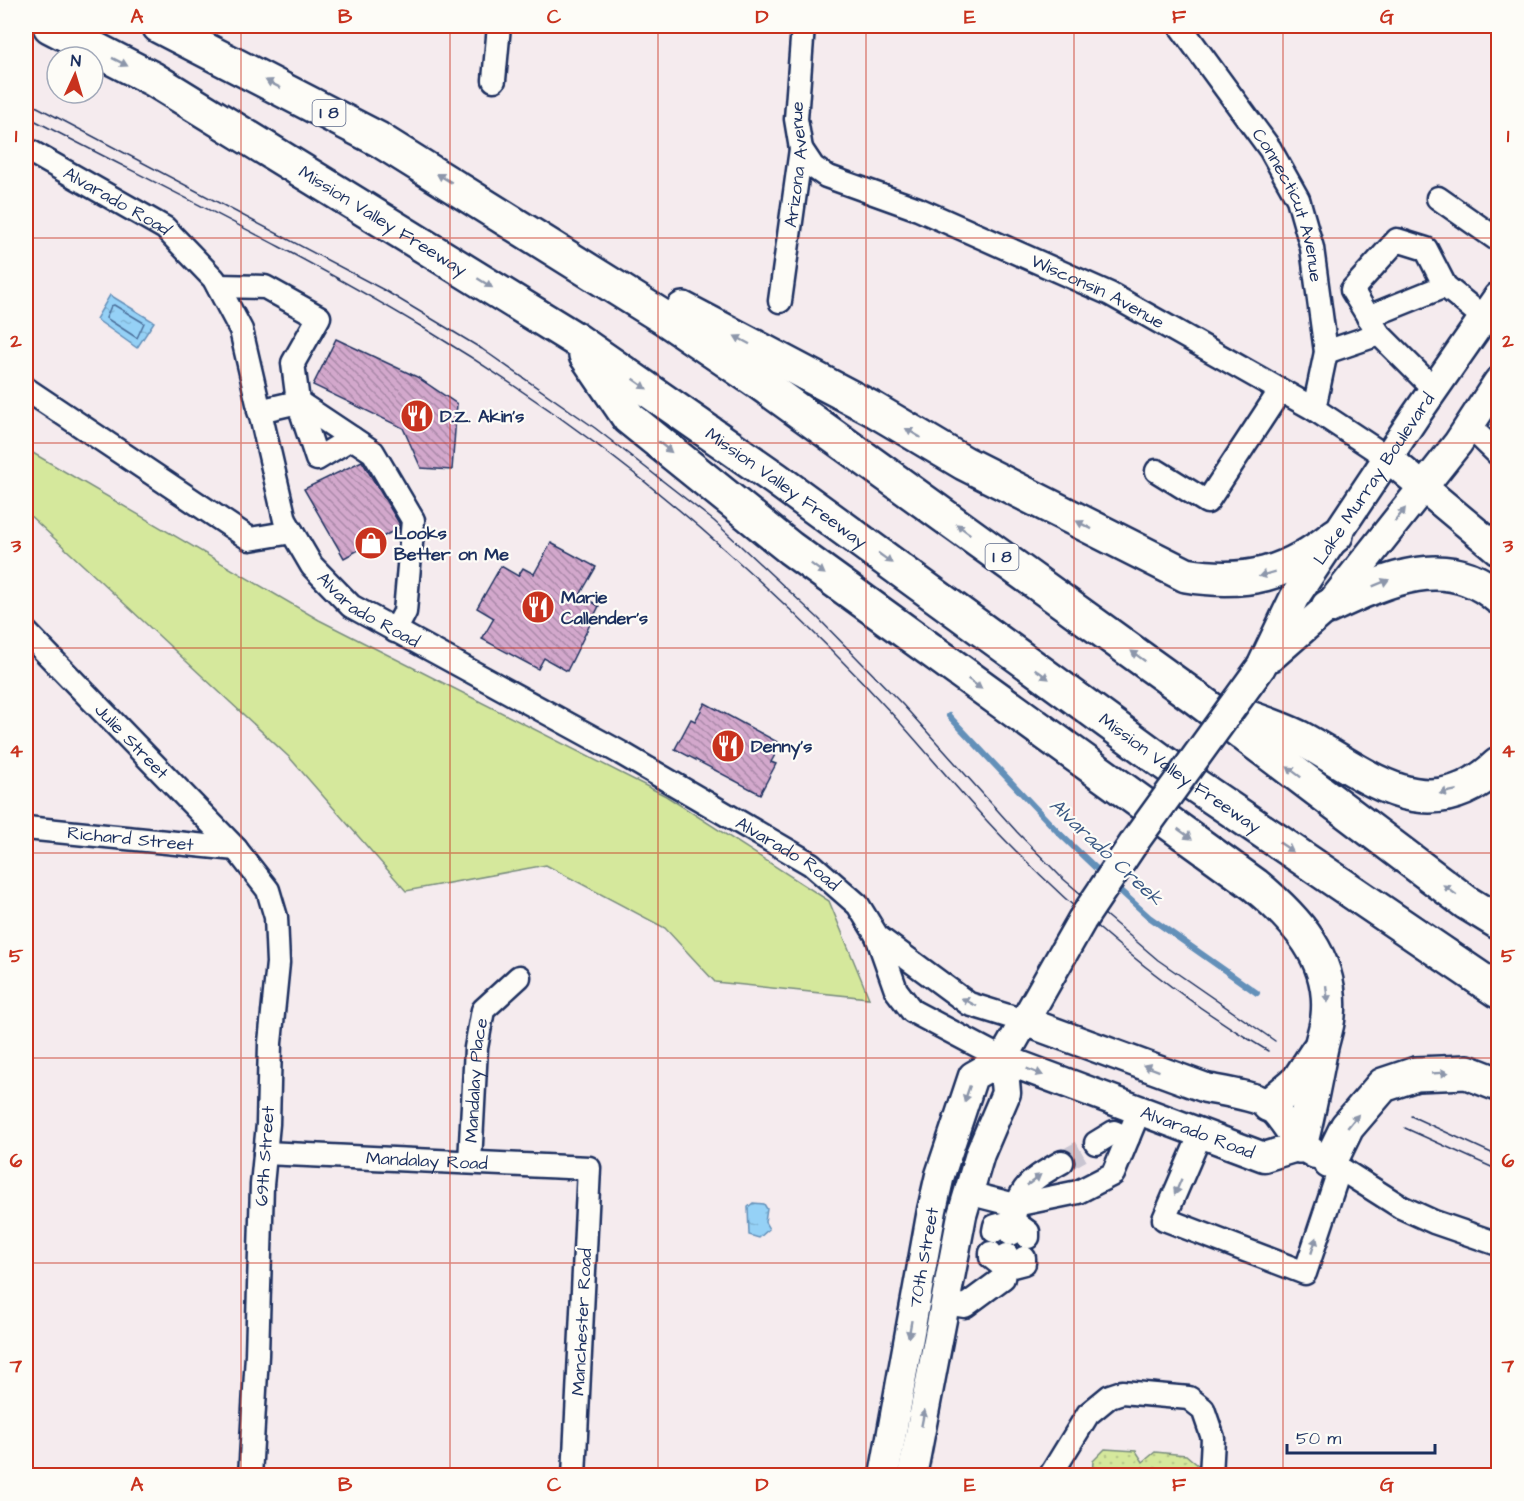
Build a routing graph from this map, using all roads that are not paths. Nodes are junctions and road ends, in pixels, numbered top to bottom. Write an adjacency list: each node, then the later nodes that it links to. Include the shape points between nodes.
1 (50, 26): 17 (highway, Mission Valley Freeway, one-way to 17, via 163,85)
2 (159, 26): 10 (highway, I 8, one-way to 2, via 378,139)
3 (499, 26): 6 (street)
4 (803, 26): 8 (street, Arizona Avenue, via 796,119)
5 (1180, 26): 18 (street, Connecticut Avenue, via 1270,149 1298,199 1312,248)
6 (494, 80)
7 (26, 149): 12 (street, Alvarado Road, via 166,229)
8 (801, 149): 14 (street, Arizona Avenue); 21 (street, Wisconsin Avenue, via 813,167 826,176 918,209 1110,294)
9 (1438, 198): 11 (street)
10 (494, 209): 33 (highway, one-way to 10, via 1291,565 1269,574 1241,580 1186,574 964,463 873,409); 40 (highway, I 8, one-way to 10, via 760,383)
11 (1498, 240)
12 (218, 286): 23 (street, via 265,287 319,317 293,363); 25 (street, Alvarado Road, via 240,330)
13 (1445, 286): 15 (street); 16 (street); 16 (street, via 1426,249 1397,240 1352,290)
14 (780, 302)
15 (1491, 308): 20 (main road, Lake Murray Boulevard)
16 (1374, 326): 18 (street); 20 (street)
17 (575, 339): 47 (highway, Mission Valley Freeway, one-way to 47, via 776,479 1189,781); 49 (highway, one-way to 49, via 629,418 790,549 1281,906 1302,929 1321,967 1328,1016)
18 (1326, 352): 24 (street, Connecticut Avenue)
19 (26, 389): 32 (street, via 250,539)
20 (1434, 389): 29 (main road, Lake Murray Boulevard)
21 (1280, 391): 24 (street, Wisconsin Avenue); 30 (street, via 1207,502)
22 (1496, 392): 26 (main road, Lake Murray Boulevard)
23 (298, 402): 25 (street); 27 (street); 27 (street, via 316,459)
24 (1314, 409): 29 (street, Wisconsin Avenue)
25 (260, 411): 32 (street, Alvarado Road, via 285,520)
26 (1469, 426): 28 (street); 31 (main road, Lake Murray Boulevard)
27 (352, 438): 37 (street, via 373,452 413,520 405,612)
28 (1498, 454)
29 (1388, 458): 31 (main road); 33 (main road, Lake Murray Boulevard)
30 (1157, 471)
31 (1421, 487): 34 (main road); 36 (main road, Lake Murray Boulevard, one-way to 31)
32 (292, 531): 37 (street, Alvarado Road, via 312,566 351,606)
33 (1336, 535): 39 (main road, Lake Murray Boulevard, via 1294,598)
34 (1498, 550)
35 (1498, 597): 36 (highway, one-way to 35, via 1399,576 1421,572 1462,577)
36 (1328, 607): 39 (main road, Lake Murray Boulevard)
37 (395, 631): 45 (street, Alvarado Road, via 621,753 811,864 858,905)
38 (26, 632): 43 (street, Julie Street)
39 (1261, 667): 48 (main road, Lake Murray Boulevard, bridge, via 1082,920)
40 (1196, 698): 41 (highway, one-way to 40, via 1471,786 1453,792 1415,795 1383,787 1299,738); 44 (highway, I 8, one-way to 40, via 1467,903)
41 (1498, 765)
42 (26, 828): 43 (street, Richard Street)
43 (236, 849): 58 (street, 69th Street, via 268,890 276,917 278,963)
44 (1498, 922)
45 (877, 936): 48 (street, Alvarado Road, one-way to 45, via 969,1004); 50 (street, Alvarado Road, via 897,990 912,1011)
46 (519, 976): 59 (street, Mandalay Place, via 483,1010 476,1048)
47 (1498, 991)
48 (1024, 1022): 50 (main road); 52 (main road, Alvarado Road, one-way to 48, via 1206,1088)
49 (1321, 1046): 52 (highway, via 1298,1081); 57 (highway)
50 (1003, 1059): 53 (main road, Alvarado Road, one-way to 53); 63 (main road, 70th Street, via 1006,1093); 69 (main road, 70th Street, one-way to 69, via 973,1076 940,1174)
51 (1498, 1084): 61 (highway, one-way to 51, via 1347,1128 1383,1085 1416,1074 1467,1072)
52 (1269, 1105): 57 (main road)
53 (1139, 1111): 54 (main road, Alvarado Road); 55 (street)
54 (1201, 1133): 57 (main road, Alvarado Road, via 1264,1157); 61 (street, one-way to 61, via 1164,1219 1305,1273)
55 (1128, 1138): 56 (street, via 1114,1132); 64 (street, via 1113,1174 1078,1192)
56 (1096, 1143)
57 (1300, 1146): 61 (main road)
58 (265, 1153): 59 (street, Mandalay Road); 67 (street, 69th Street)
59 (470, 1162): 62 (street, Mandalay Road)
60 (1062, 1162): 64 (street, one-way to 60, via 1030,1180)
61 (1335, 1165): 65 (street, via 1401,1207)
62 (590, 1168): 68 (street, Manchester Road)
63 (968, 1193): 64 (street); 66 (main road, 70th Street)
64 (1010, 1240): 66 (street, via 1003,1278 965,1306)
65 (1498, 1244)
66 (945, 1303): 70 (main road, 70th Street, one-way to 66)
67 (250, 1476)
68 (574, 1476)
69 (884, 1476)
70 (912, 1476)
71 (1050, 1476): 72 (street, via 1088,1414 1110,1396 1122,1392 1189,1398 1203,1409 1213,1438)
72 (1210, 1476)

